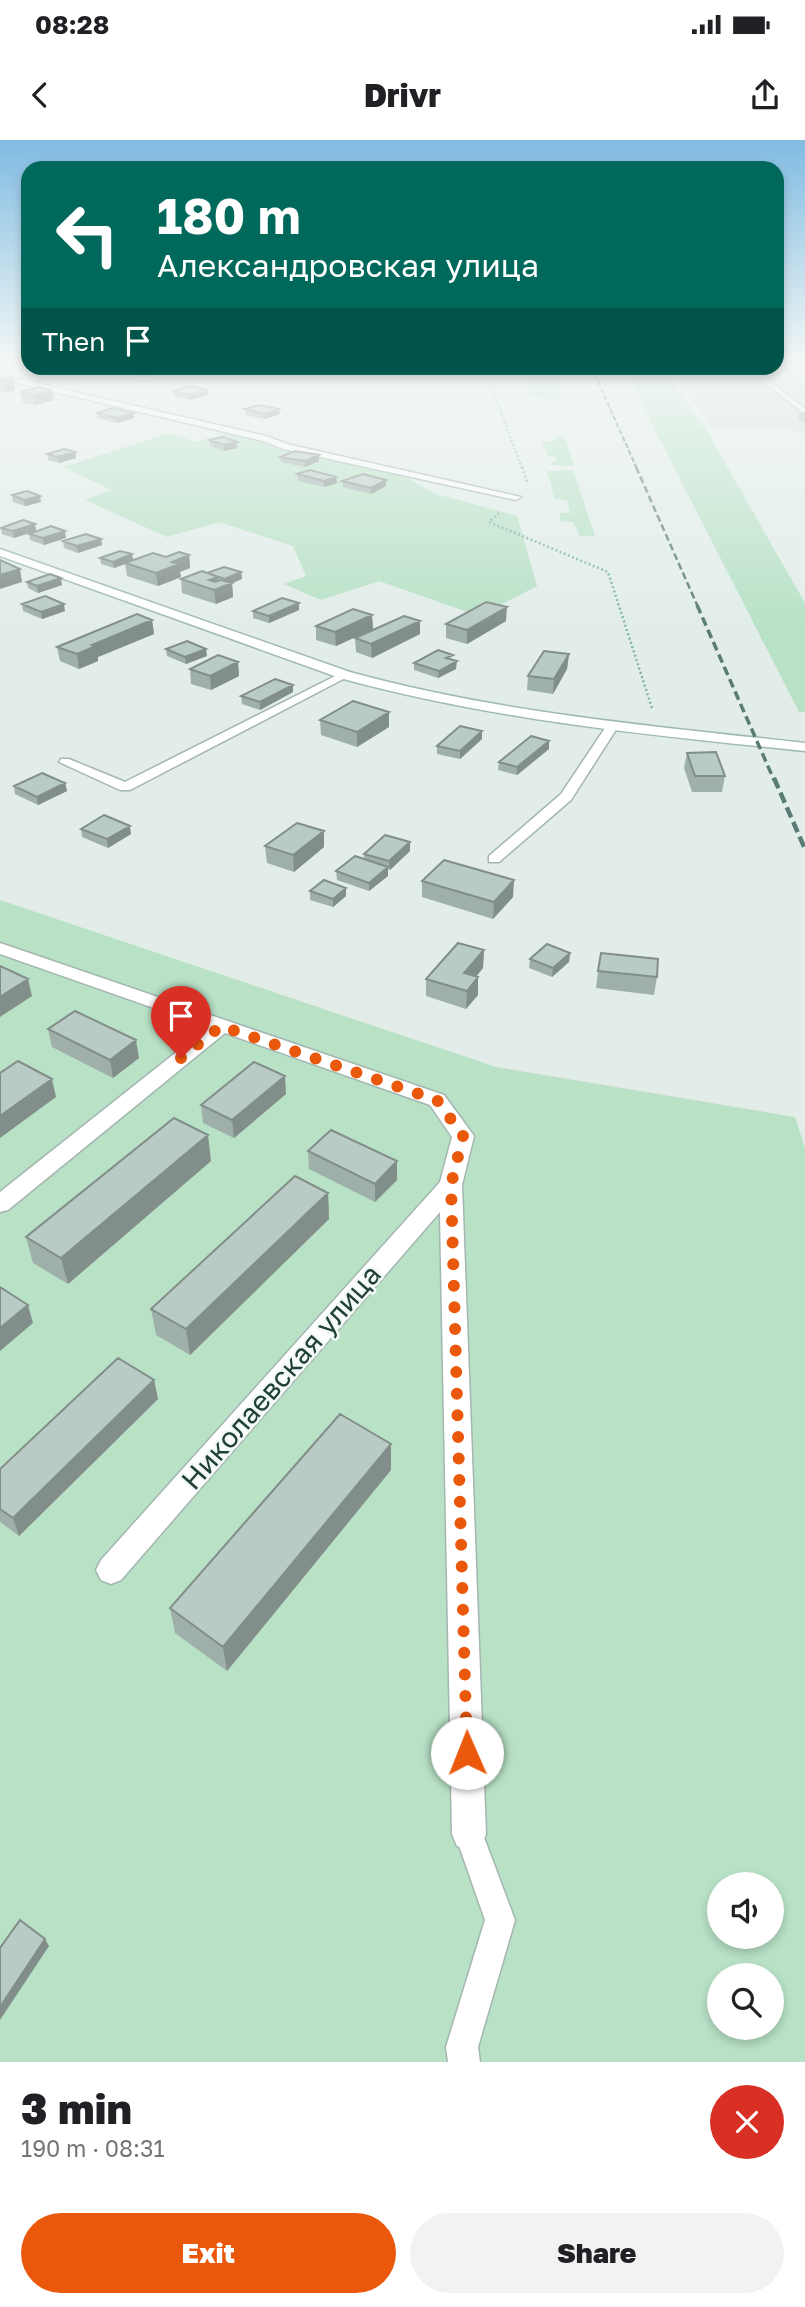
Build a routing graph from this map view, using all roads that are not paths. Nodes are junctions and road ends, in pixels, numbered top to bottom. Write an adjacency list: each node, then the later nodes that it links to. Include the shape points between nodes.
1 (296, 449): 2 (street)
2 (516, 497)
3 (0, 552): 4 (street)
4 (345, 675): 5 (street, via 466,705); 7 (lane, via 125,788)
5 (613, 725): 6 (street); 8 (lane, via 566,797)
6 (805, 747)
7 (65, 762)
8 (494, 859)
9 (0, 948): 10 (street)
10 (221, 1026): 11 (street, via 437,1100 463,1136); 12 (street)
11 (451, 1185): 13 (street, Николаевская улица); 14 (street)
12 (0, 1204)
13 (111, 1570)
14 (469, 1834): 15 (lane, via 500,1920 462,2047)
15 (464, 2062)

